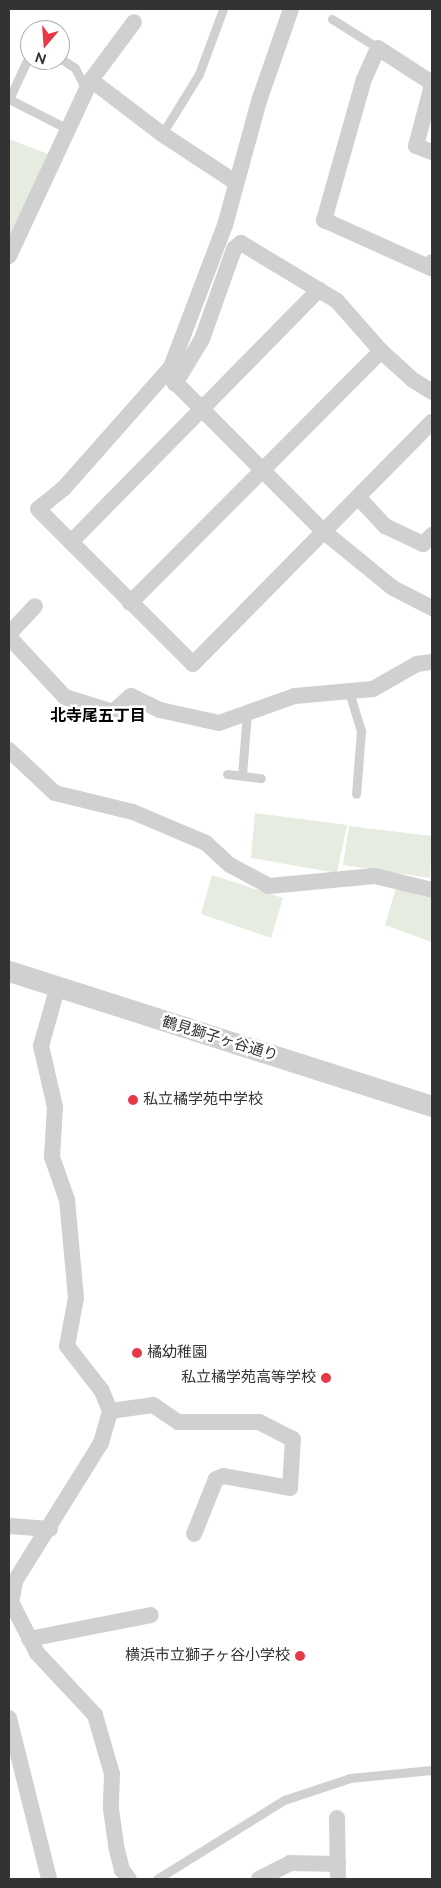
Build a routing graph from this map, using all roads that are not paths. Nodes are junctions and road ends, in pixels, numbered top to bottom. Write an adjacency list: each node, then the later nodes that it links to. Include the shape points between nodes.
1 (223, 9): 11 (lane, via 199,74)
2 (291, 9): 13 (street, via 259,101)
3 (332, 19): 5 (lane)
4 (134, 22): 9 (street)
5 (378, 48): 8 (street); 15 (street, via 364,79 324,220 431,268)
6 (70, 65): 9 (lane)
7 (23, 70): 10 (lane, via 9,99)
8 (432, 84): 12 (street, via 416,146)
9 (89, 85): 10 (street); 11 (street)
10 (68, 129): 14 (street)
11 (162, 134): 13 (street)
12 (432, 152)
13 (236, 182): 18 (street, via 225,225)
14 (9, 256)
15 (432, 262)
16 (319, 290): 17 (street, via 337,301); 18 (street, via 241,243 234,249 202,339); 20 (street)
17 (381, 351): 19 (street, via 413,380); 22 (street)
18 (170, 378): 20 (street); 26 (street, via 64,488 38,509)
19 (432, 392)
20 (202, 410): 22 (street); 26 (street)
21 (432, 422): 23 (street)
22 (263, 471): 24 (street); 27 (street)
23 (358, 497): 24 (street); 25 (street, via 385,526 424,544)
24 (323, 531): 27 (street, via 193,664); 29 (street, via 393,588)
25 (432, 534)
26 (71, 542): 27 (street)
27 (130, 602)
28 (35, 606): 30 (street)
29 (432, 608)
30 (9, 635): 33 (street, via 65,697 113,712 131,696 160,710 219,723)
31 (432, 662): 32 (street, via 417,664 373,690)
32 (348, 692): 33 (street, via 295,696); 38 (lane, via 361,730)
33 (247, 713): 36 (lane)
34 (9, 750): 39 (street, via 56,793 133,812 206,843 230,865 269,886 375,876)
35 (227, 774): 36 (lane)
36 (242, 775): 37 (lane)
37 (261, 778)
38 (356, 794)
39 (432, 890)
40 (9, 971): 41 (street, 鶴見獅子ヶ谷通り)
41 (57, 989): 42 (street, 鶴見獅子ヶ谷通り); 43 (street, via 41,1046 56,1107 52,1157 67,1200 76,1298 67,1346 102,1390)
42 (432, 1106)
43 (110, 1411): 45 (street, via 101,1442); 46 (street, via 153,1405 178,1422 259,1422 293,1439 290,1488 224,1476 216,1479)
44 (9, 1526): 45 (street)
45 (50, 1529): 47 (street, via 15,1581)
46 (194, 1534)
47 (10, 1598): 49 (street)
48 (151, 1615): 49 (street)
49 (29, 1639): 55 (street, via 95,1715 112,1774 110,1809 116,1846 122,1870)
50 (9, 1718): 54 (street)
51 (432, 1770): 56 (lane, via 350,1778 284,1800)
52 (338, 1818): 53 (street)
53 (338, 1872): 57 (street, via 290,1863)
54 (49, 1879)
55 (129, 1879)
56 (157, 1879)
57 (259, 1879)

